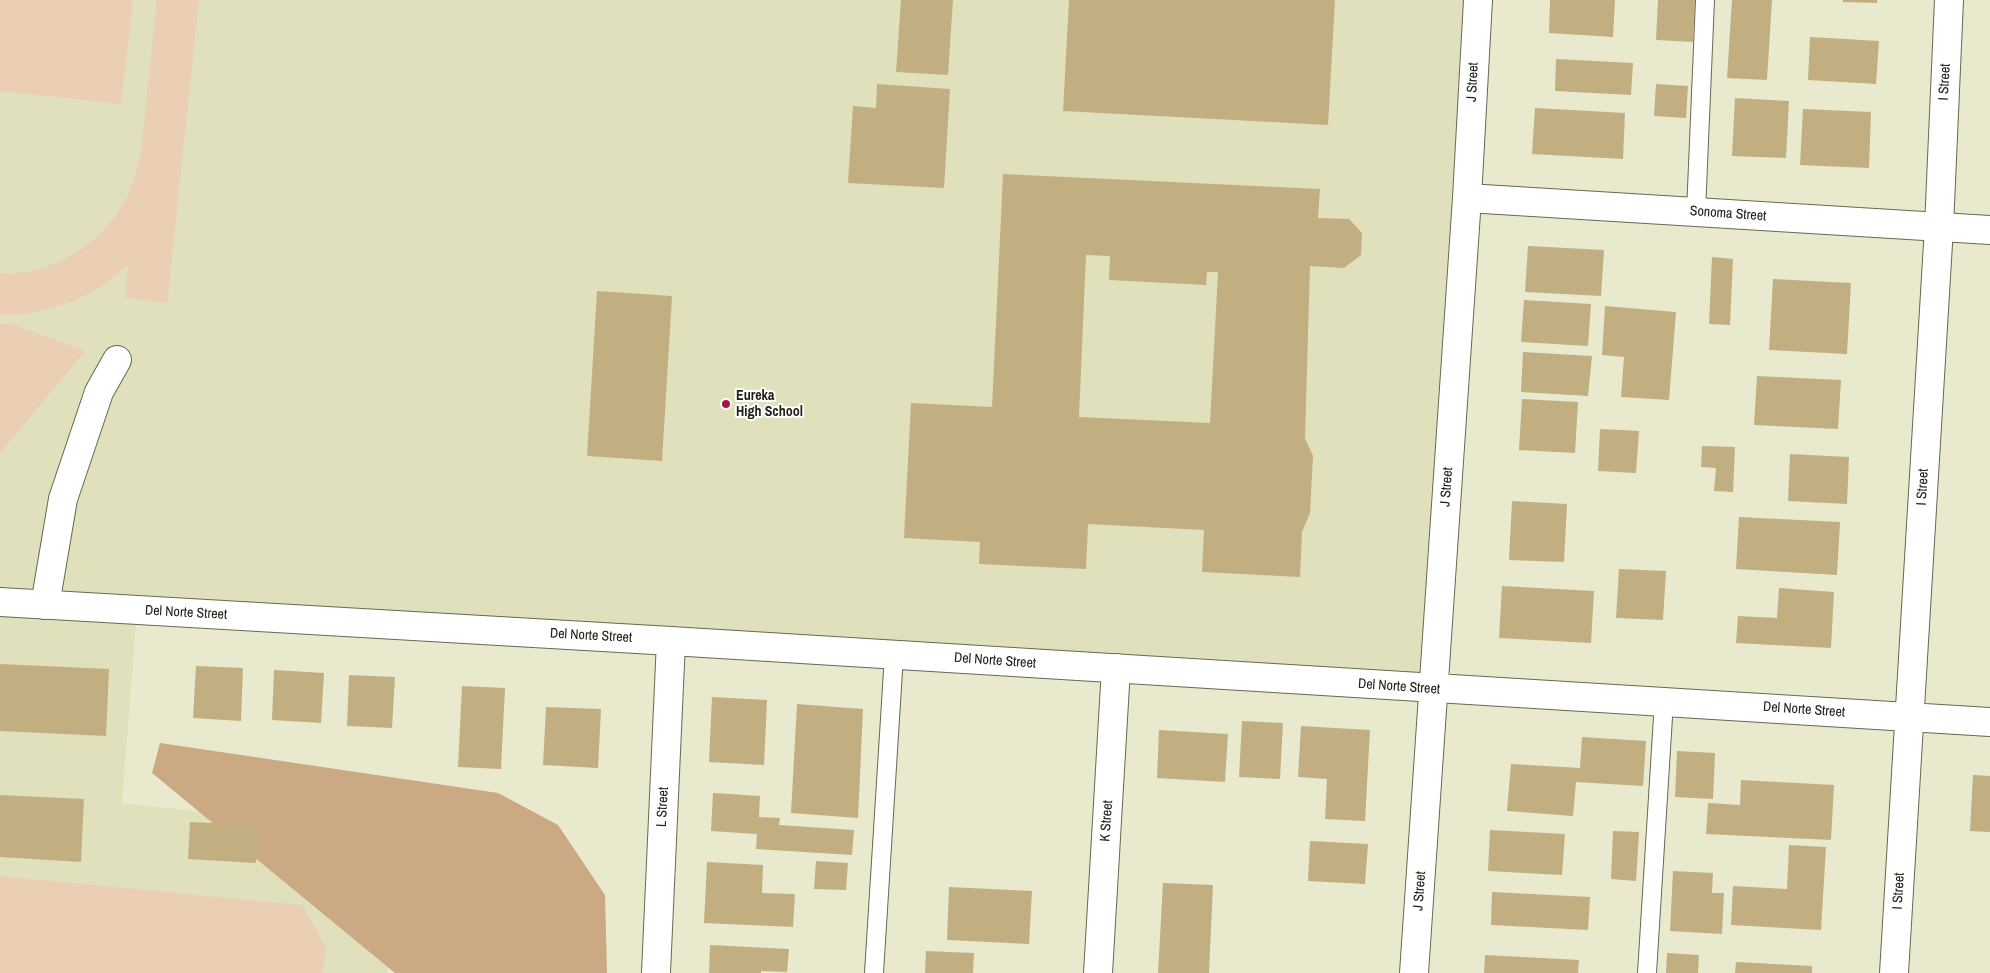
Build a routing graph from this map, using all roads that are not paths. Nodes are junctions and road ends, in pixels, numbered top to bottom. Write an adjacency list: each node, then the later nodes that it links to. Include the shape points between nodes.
1 (1478, 0): 4 (street, J Street)
2 (1705, 0): 5 (lane)
3 (1949, 0): 6 (street, I Street)
4 (1467, 198): 5 (street, Sonoma Street); 14 (street, J Street)
5 (1696, 212): 6 (street, Sonoma Street)
6 (1939, 227): 7 (street, Sonoma Street); 16 (street, I Street)
7 (1990, 230)
8 (116, 360): 10 (street, via 99,392 63,499)
9 (0, 602): 10 (street, Del Norte Street)
10 (45, 605): 11 (street, Del Norte Street)
11 (671, 641): 12 (street, Del Norte Street); 18 (street, L Street)
12 (894, 655): 13 (street, Del Norte Street); 19 (lane)
13 (1116, 668): 14 (street, Del Norte Street); 20 (street, K Street)
14 (1432, 689): 15 (street, Del Norte Street); 21 (street, J Street)
15 (1664, 701): 16 (street, Del Norte Street); 22 (lane)
16 (1909, 717): 17 (street, Del Norte Street); 23 (street, I Street)
17 (1990, 722)
18 (656, 973)
19 (874, 973)
20 (1098, 973)
21 (1414, 973)
22 (1647, 973)
23 (1894, 973)

